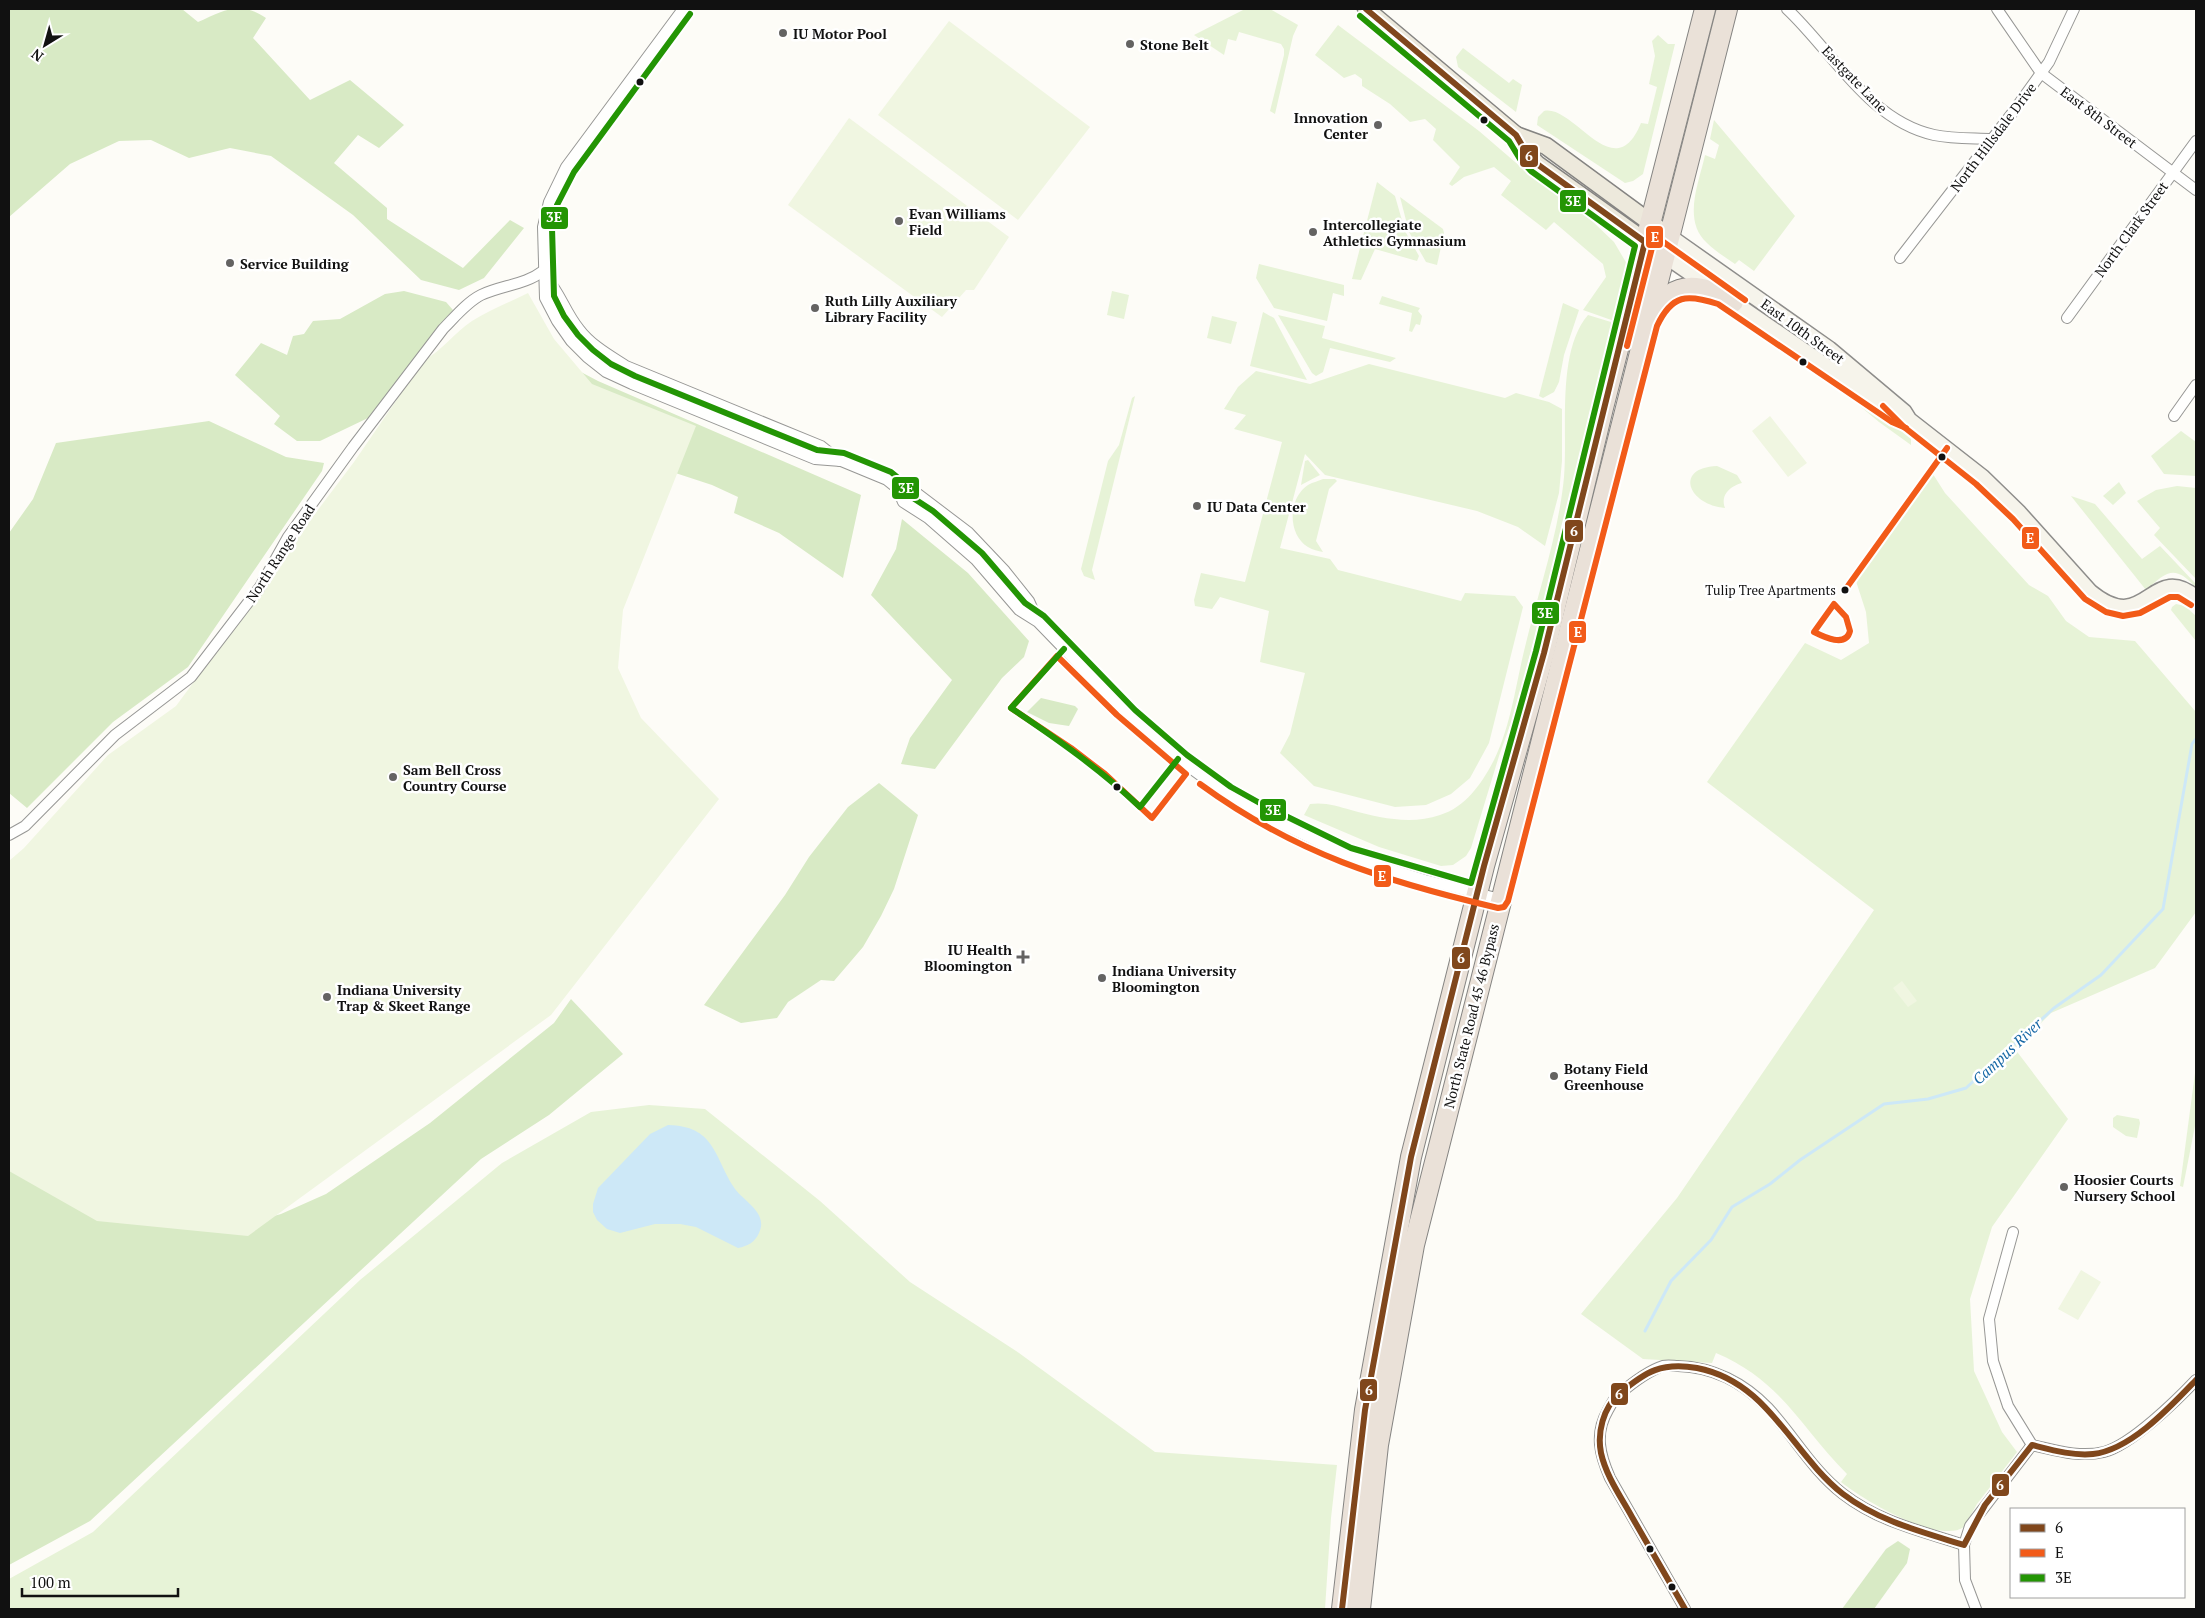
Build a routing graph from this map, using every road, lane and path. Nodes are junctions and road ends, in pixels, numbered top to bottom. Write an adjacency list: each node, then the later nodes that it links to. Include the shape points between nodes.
1 (683, 9): 19 (street, via 566,167 549,202 543,227)
2 (1366, 9): 9 (main road, East 10th Street)
3 (1705, 9): 14 (highway)
4 (1727, 9): 15 (highway, North State Road 45 46 Bypass)
5 (1787, 9): 10 (street, Eastgate Lane, via 1866,94 1899,121 1934,135)
6 (1997, 9): 8 (street, East 8th Street)
7 (2074, 9): 8 (street, North Hillsdale Drive, via 2053,55)
8 (2040, 74): 10 (street, North Hillsdale Drive); 12 (street, East 8th Street)
9 (1516, 135): 14 (main road, East 10th Street, via 1546,146); 16 (main road, East 10th Street, via 1534,162)
10 (1992, 139): 18 (street, North Hillsdale Drive)
11 (2196, 141): 12 (street, North Clark Street)
12 (2173, 172): 13 (street, East 8th Street); 21 (street, North Clark Street)
13 (2196, 190)
14 (1650, 221): 15 (main road, East 10th Street); 16 (highway)
15 (1670, 236): 17 (highway, North State Road 45 46 Bypass); 25 (street, East 10th Street, via 1837,354 1902,409)
16 (1645, 242): 17 (main road, East 10th Street); 31 (highway, via 1540,669)
17 (1666, 256): 20 (street, East 10th Street); 22 (highway, North State Road 45 46 Bypass)
18 (1900, 258)
19 (544, 274): 26 (street, via 557,290 579,330 600,350 626,366 821,446); 26 (street, via 545,298 557,320 571,341 606,372 815,458); 30 (street, North Range Road, via 480,295 459,313 353,447 288,537 260,587 191,677 115,735 25,826)
20 (1733, 302): 22 (highway, via 1712,292 1681,288 1662,302); 25 (street, East 10th Street, via 1897,415)
21 (2066, 318)
22 (1649, 323): 32 (highway, North State Road 45 46 Bypass)
23 (2196, 385): 24 (street)
24 (2174, 416)
25 (1909, 420): 28 (street, East 10th Street, via 1982,477 2102,601 2116,608 2128,609 2171,587 2184,589)
26 (841, 461): 27 (street, via 887,480)
27 (897, 488): 29 (street, via 903,502 953,539 976,560 1019,610); 29 (street, via 910,488 968,532 1029,601)
28 (2196, 598)
29 (1038, 622): 31 (street, via 1146,732 1226,794 1348,856)
30 (9, 835)
31 (1477, 894): 32 (street); 37 (highway, via 1405,1186 1361,1433)
32 (1500, 899): 38 (highway, North State Road 45 46 Bypass, via 1403,1297 1376,1460)
33 (2013, 1232): 35 (street, via 1989,1319 1993,1361 2008,1406)
34 (2196, 1380): 35 (street, via 2156,1419 2104,1452 2068,1454)
35 (2032, 1444): 36 (street, via 1970,1526)
36 (1964, 1546): 39 (street, via 1897,1524 1842,1494 1817,1470 1750,1390 1714,1371 1691,1366 1664,1366 1637,1380 1616,1397 1598,1434 1600,1455 1610,1478); 40 (street, via 1965,1580)
37 (1342, 1609)
38 (1360, 1609)
39 (1685, 1609)
40 (1976, 1609)

